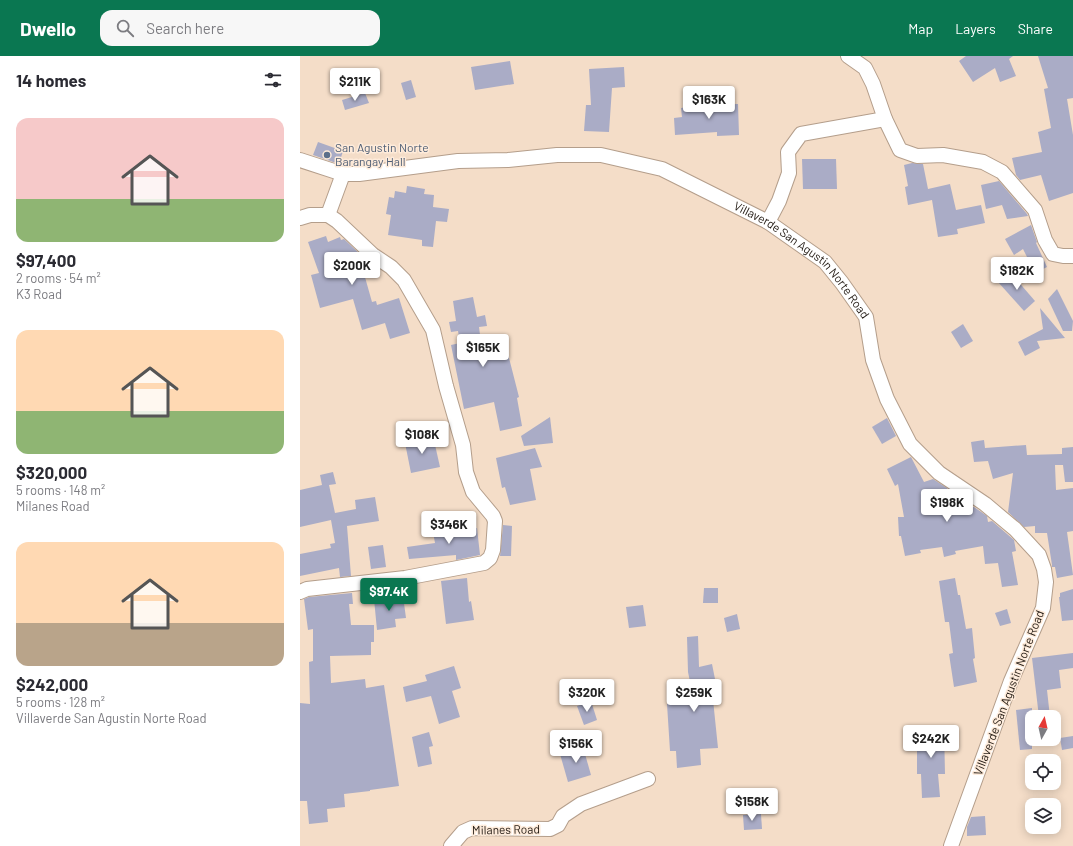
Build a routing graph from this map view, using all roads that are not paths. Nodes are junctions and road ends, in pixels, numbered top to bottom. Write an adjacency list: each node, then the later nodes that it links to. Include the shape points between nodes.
1 (848, 56): 2 (street, via 865,68)
2 (886, 119): 7 (street, via 801,134 788,152 789,173); 8 (street, via 900,150 916,156 944,155 983,162 1002,172 1035,210 1045,240 1053,254)
3 (300, 160): 4 (street, Villaverde San Agustin Norte Road)
4 (343, 174): 5 (street); 7 (street, Villaverde San Agustin Norte Road, via 458,161 601,155 662,169)
5 (328, 215): 6 (street); 9 (street, via 404,280 433,330 462,445 466,472 473,492 495,521 493,550 490,558 484,563 405,578 307,589)
6 (300, 218)
7 (768, 222): 12 (street, Villaverde San Agustin Norte Road, via 825,262 866,317 873,360 884,392 910,444 939,473 985,504 1015,529 1039,555 1044,569 1046,582 1042,608)
8 (1073, 256)
9 (300, 592)
10 (648, 779): 11 (street, Milanes Road, via 581,804 550,829 472,828 463,832)
11 (451, 846)
12 (951, 846)

